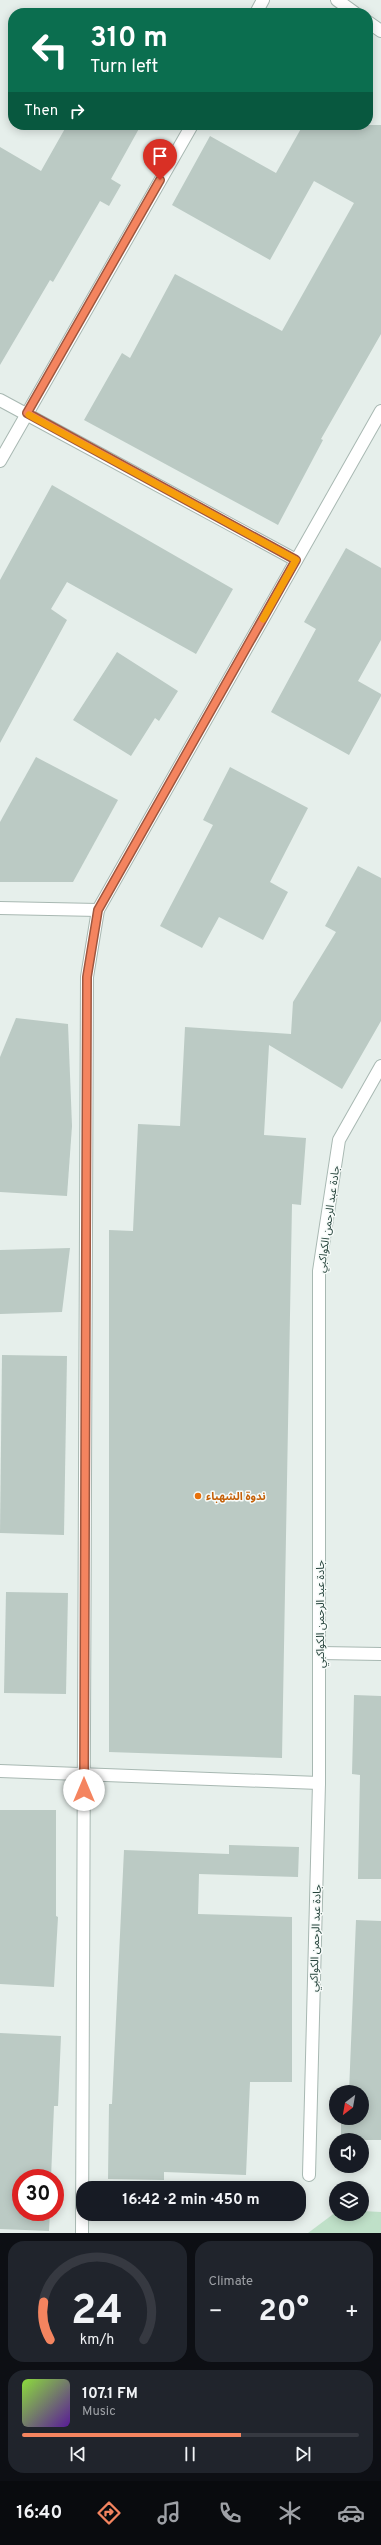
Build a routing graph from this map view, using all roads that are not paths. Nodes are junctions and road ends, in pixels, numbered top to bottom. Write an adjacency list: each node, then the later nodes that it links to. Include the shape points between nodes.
1 (336, 0): 2 (street)
2 (348, 8)
3 (189, 130): 6 (street)
4 (0, 400): 6 (street)
5 (381, 411): 8 (street)
6 (27, 413): 7 (street); 8 (street)
7 (0, 460)
8 (296, 560): 10 (street)
9 (0, 908): 10 (street)
10 (98, 910): 15 (street, via 87,977)
11 (381, 1066): 12 (street, جادة عبد الرحمن الكواكبي, via 339,1140 319,1271)
12 (321, 1653): 13 (street); 16 (street, جادة عبد الرحمن الكواكبي)
13 (381, 1654)
14 (0, 1771): 15 (street)
15 (84, 1775): 16 (street); 18 (street)
16 (320, 1783): 17 (street, جادة عبد الرحمن الكواكبي)
17 (309, 2175)
18 (82, 2233)

